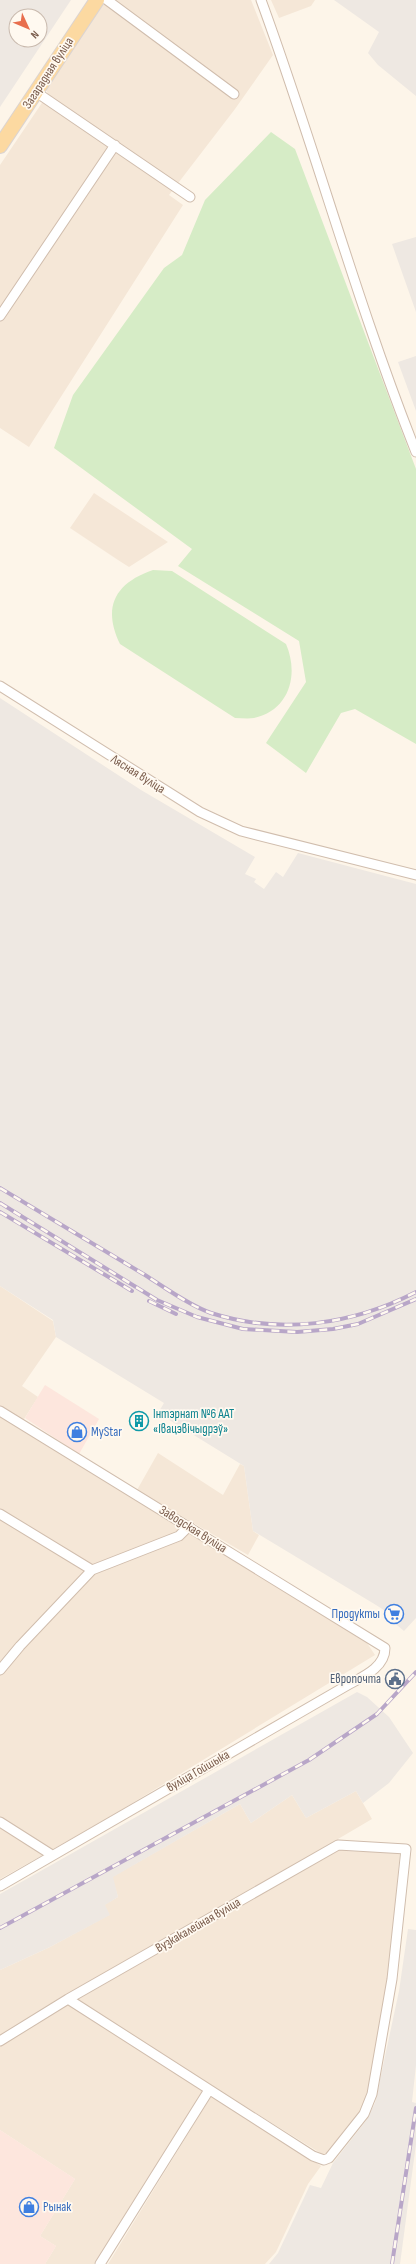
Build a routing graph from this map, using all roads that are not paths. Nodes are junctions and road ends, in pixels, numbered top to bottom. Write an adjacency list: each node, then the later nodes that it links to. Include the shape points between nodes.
1 (97, 0): 4 (main road, Загарадная вуліца)
2 (107, 0): 5 (street)
3 (261, 0): 10 (street, via 302,114 387,379)
4 (36, 92): 6 (main road, Загарадная вуліца); 7 (street)
5 (234, 94)
6 (0, 146)
7 (115, 146): 8 (street); 9 (street)
8 (190, 197)
9 (0, 316)
10 (416, 452)
11 (0, 686): 12 (street, Лясная вуліца, via 200,812 241,832)
12 (416, 875)
13 (0, 1411): 15 (street, Заводская вуліца)
14 (0, 1514): 16 (street)
15 (189, 1526): 16 (street, via 179,1536); 17 (street, Заводская вуліца)
16 (92, 1570): 18 (street)
17 (385, 1648): 20 (street, вуліца Гойшыка, via 385,1656 377,1668)
18 (0, 1670)
19 (0, 1822): 20 (street)
20 (52, 1855): 21 (street, вуліца Гойшыка)
21 (0, 1886)
22 (68, 2000): 23 (street, Вузкакалейная вуліца); 24 (street); 24 (street, Вузкакалейная вуліца, via 338,1845 406,1849 392,1980 372,2094 364,2114 333,2155 324,2160 313,2156)
23 (0, 2041)
24 (208, 2090): 25 (street)
25 (100, 2264)

